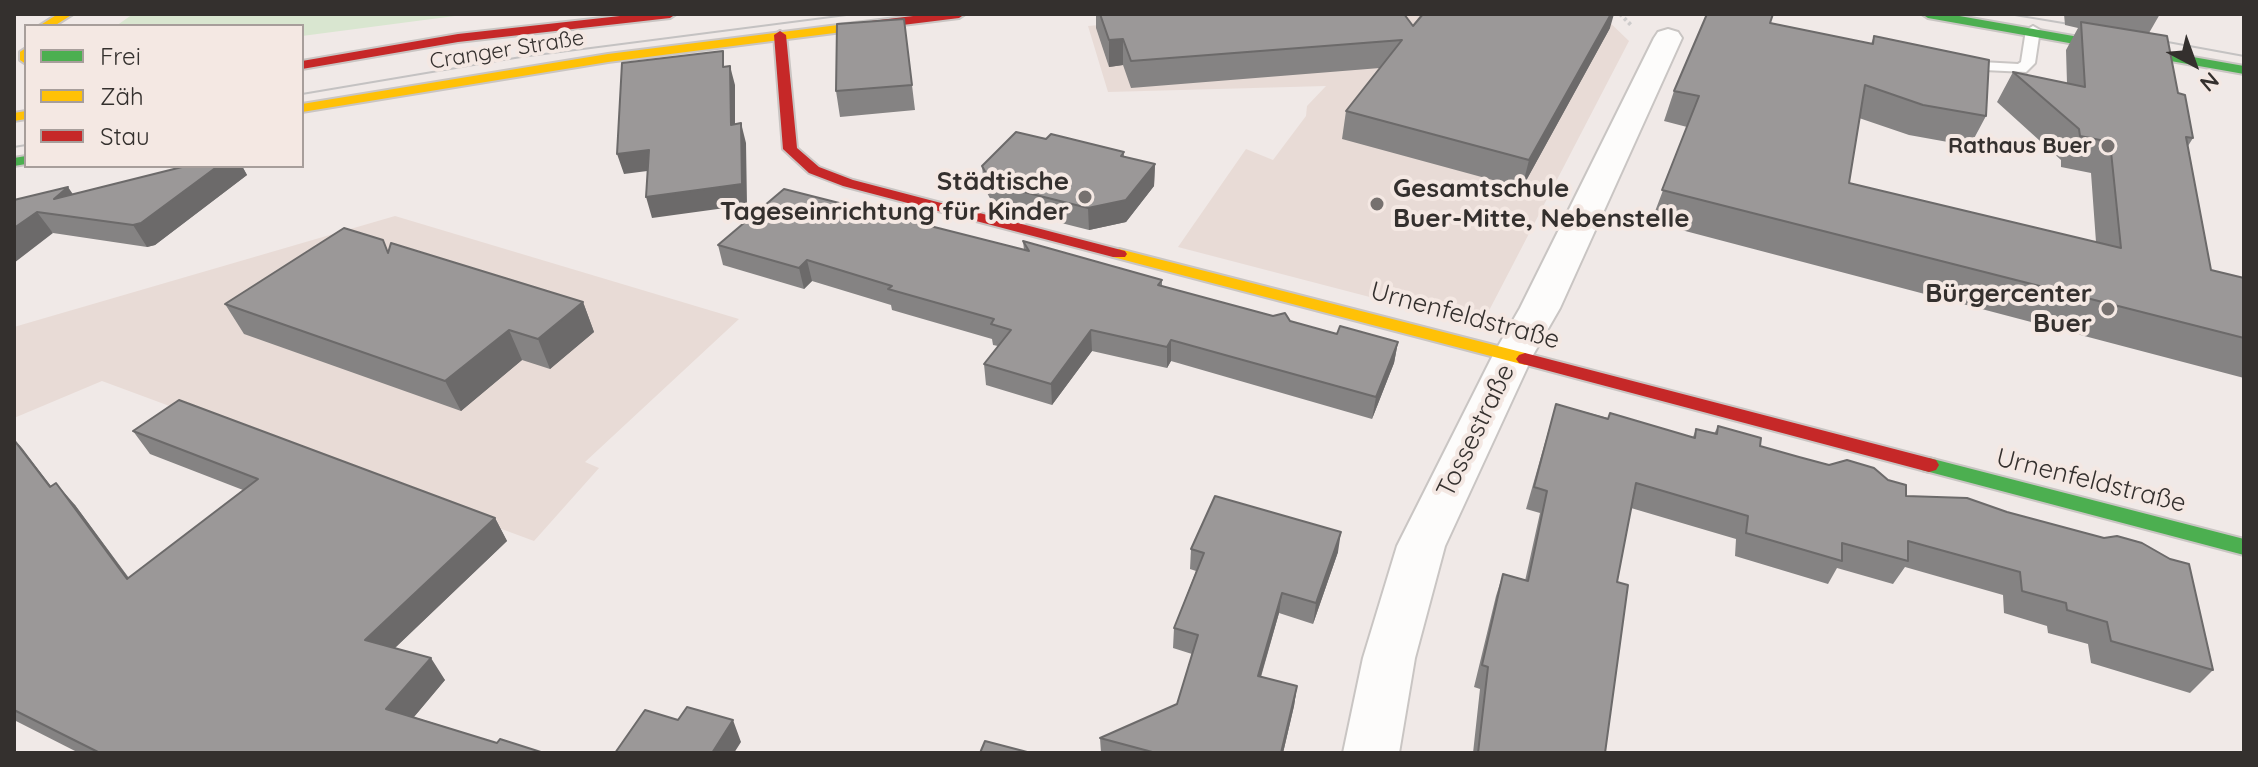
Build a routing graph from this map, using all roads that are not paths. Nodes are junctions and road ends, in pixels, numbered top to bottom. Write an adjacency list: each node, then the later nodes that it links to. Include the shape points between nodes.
1 (67, 14): 5 (main road)
2 (670, 14): 10 (main road, Cranger Straße, via 458,38)
3 (959, 14): 7 (main road, Cranger Straße)
4 (1928, 14): 6 (main road)
5 (50, 24)
6 (2033, 30): 9 (lane, via 2028,63 2021,69); 11 (main road)
7 (780, 35): 12 (main road, Cranger Straße); 13 (main road, Urnenfeldstraße, via 790,149 814,170)
8 (1668, 38): 13 (street, Tossestraße)
9 (1949, 62)
10 (304, 65)
11 (2244, 72)
12 (304, 108)
13 (1513, 355): 14 (main road, Urnenfeldstraße); 15 (street, Tossestraße, via 1421,546 1389,658)
14 (2244, 547)
15 (1371, 753)

